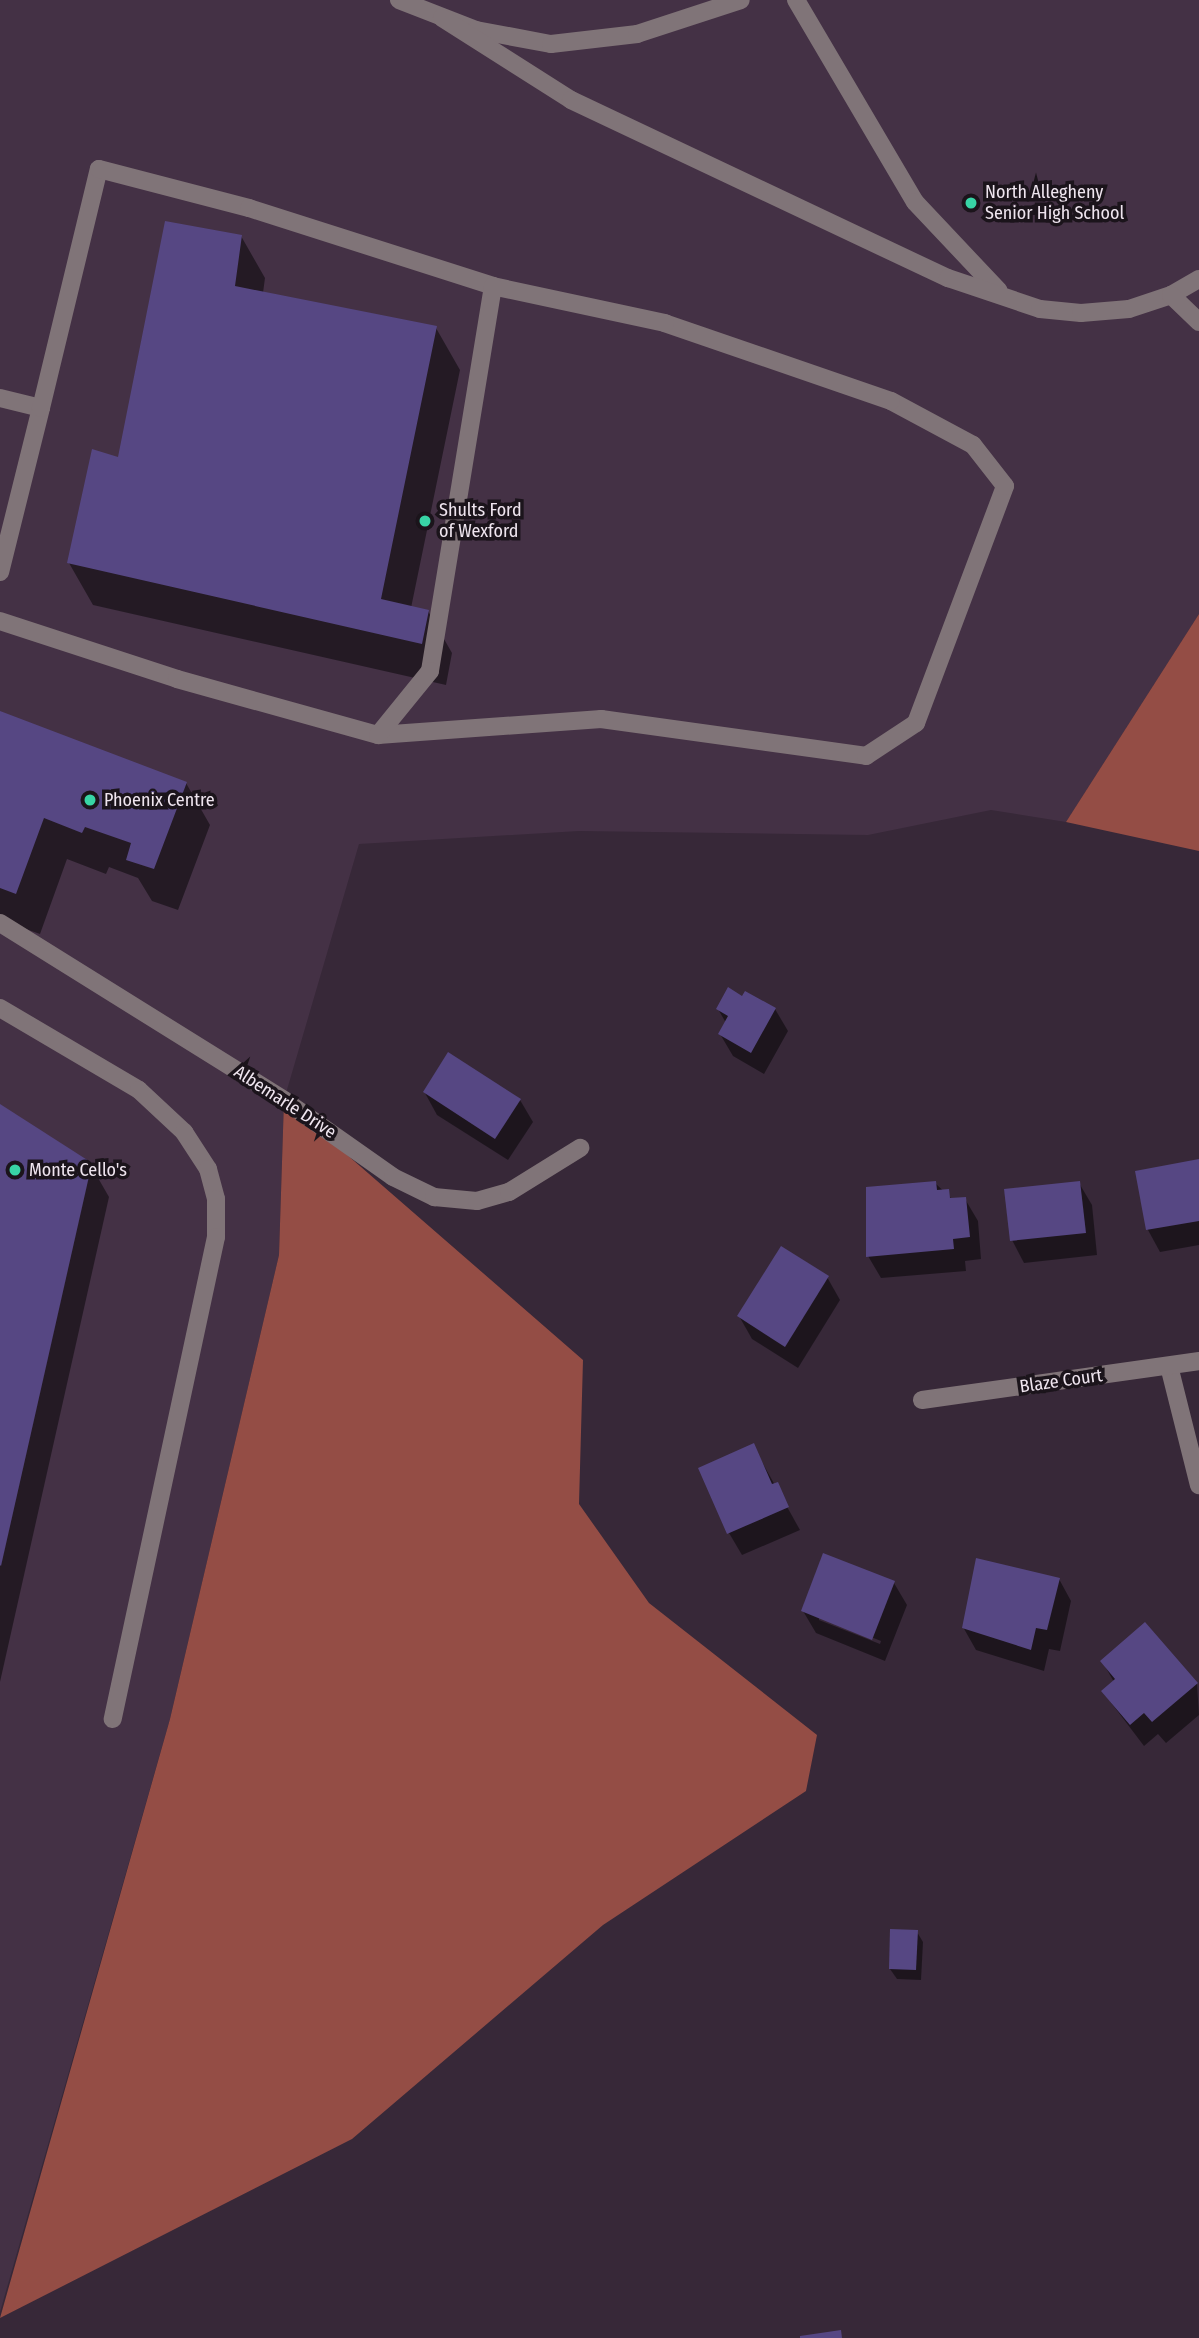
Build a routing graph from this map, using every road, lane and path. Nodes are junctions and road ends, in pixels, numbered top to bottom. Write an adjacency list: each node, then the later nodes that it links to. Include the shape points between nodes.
1 (399, 0): 4 (street)
2 (741, 0): 4 (street, via 685,21 594,41 515,39)
3 (796, 0): 7 (street, via 915,202)
4 (442, 18): 7 (street, via 571,100 920,268)
5 (1199, 279): 8 (street)
6 (492, 286): 11 (street, via 250,208 99,169); 14 (street, via 430,671); 14 (street, via 665,323 891,401 974,445 1005,486 916,723 866,756 601,719)
7 (1002, 293): 8 (street, via 1040,309 1081,313 1129,309)
8 (1171, 295): 9 (street)
9 (1199, 321)
10 (0, 398): 11 (street)
11 (41, 408): 12 (street)
12 (0, 572)
13 (0, 621): 14 (street, via 177,679)
14 (378, 735)
15 (0, 922): 17 (street, Albemarle Drive, via 284,1100 393,1177 434,1197 477,1200 509,1192)
16 (0, 1008): 22 (street, via 138,1090 184,1132 208,1169 216,1199 216,1237)
17 (580, 1148)
18 (1199, 1361): 19 (street, Blaze Court)
19 (1169, 1366): 20 (street, Blaze Court); 21 (street)
20 (922, 1400)
21 (1199, 1485)
22 (113, 1719)

